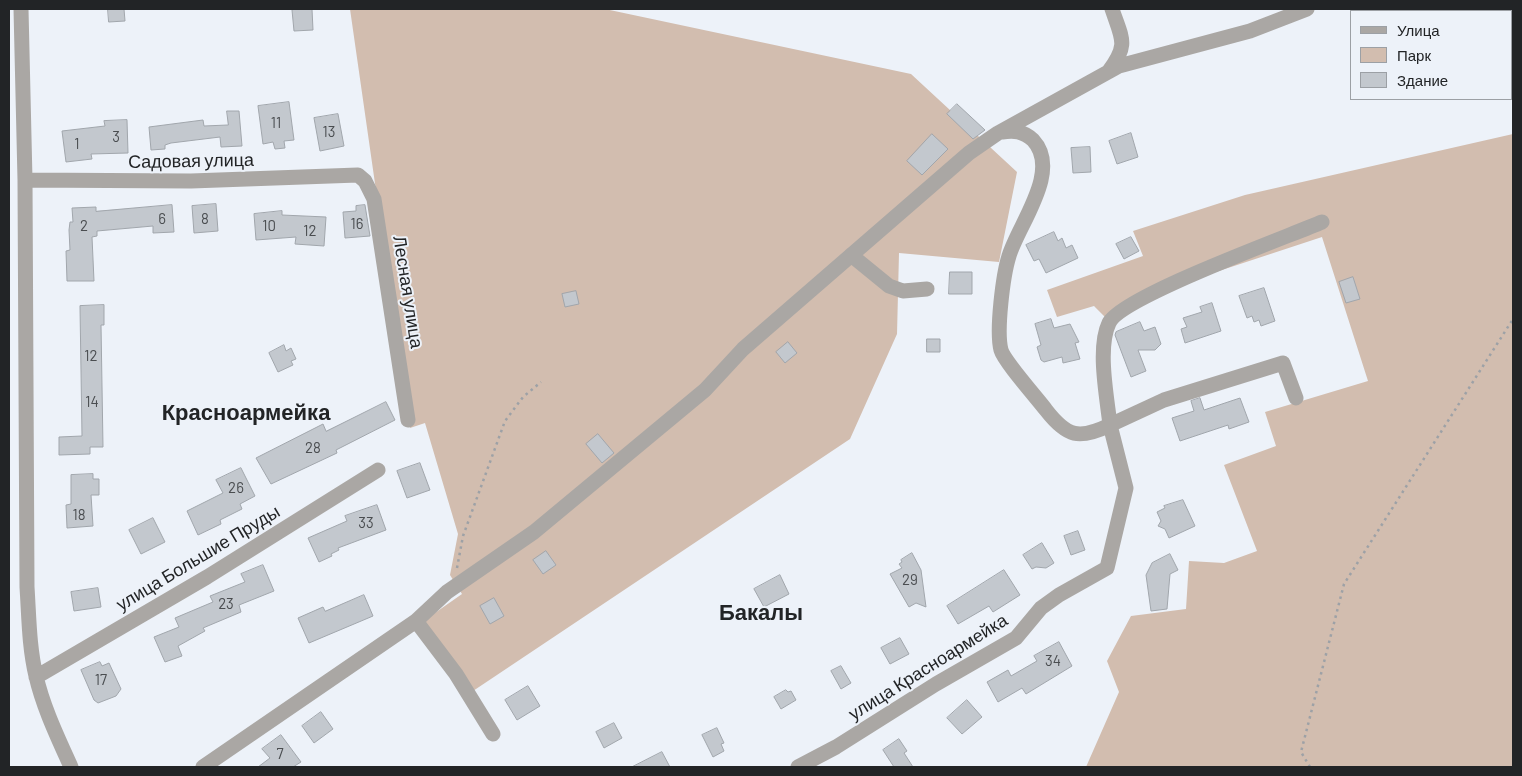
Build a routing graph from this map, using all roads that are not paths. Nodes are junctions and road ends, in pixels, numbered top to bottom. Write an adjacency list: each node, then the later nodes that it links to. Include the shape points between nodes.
1 (21, 9): 7 (street)
2 (1112, 9): 4 (street, via 1122,40 1121,55)
3 (1307, 9): 4 (street, via 1250,31 1119,66)
4 (1106, 74): 5 (street)
5 (998, 133): 9 (street, via 969,153); 13 (street, via 1015,130 1027,135 1036,144 1042,158 1037,194 1008,257 999,330 1001,351 1060,428 1075,434 1096,432)
6 (358, 175): 7 (street, Садовая улица, via 192,181); 12 (street, Лесная улица, via 374,198)
7 (25, 180): 16 (street, via 27,587)
8 (1322, 222): 13 (street, улица Красноармейка, via 1146,295 1110,320 1104,337)
9 (851, 255): 10 (street, via 889,286 904,291); 15 (street, via 743,349 705,390 534,532 447,592)
10 (927, 289)
11 (1296, 398): 13 (street, via 1283,363 1164,400)
12 (408, 420)
13 (1110, 425): 20 (street, улица Красноармейка, via 1126,488 1108,568 1040,608 1016,638)
14 (378, 470): 16 (street, улица Большие Пруды, via 207,577)
15 (416, 621): 17 (street, via 461,680); 19 (street)
16 (36, 677): 18 (street)
17 (493, 734)
18 (70, 767)
19 (203, 767)
20 (798, 767)

